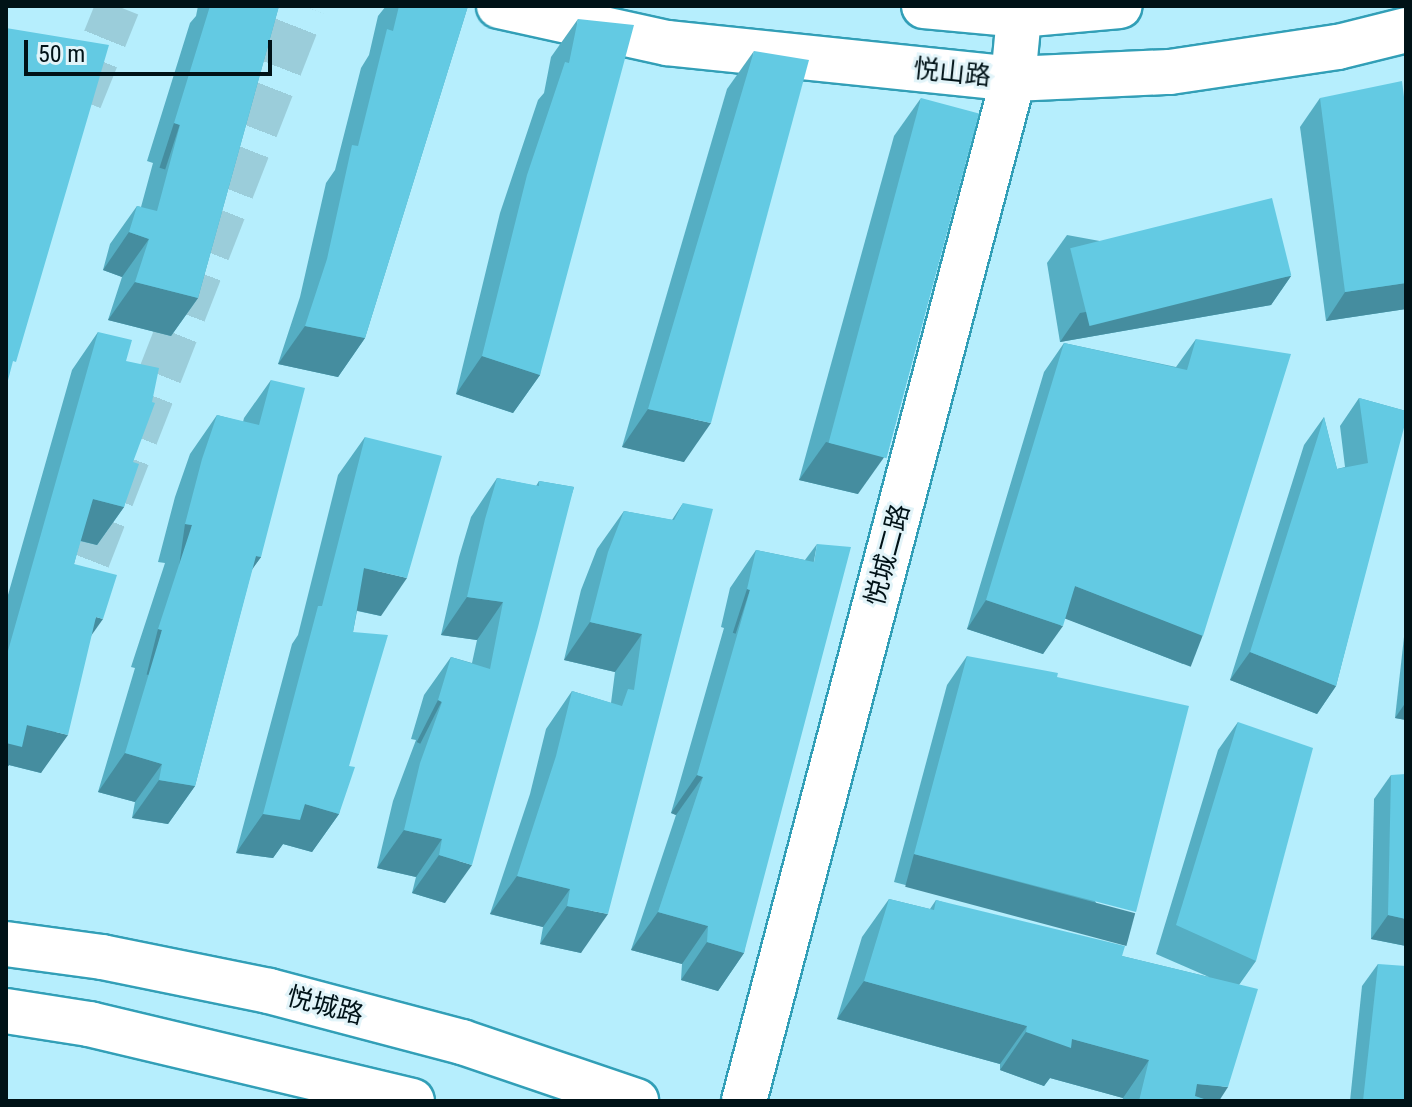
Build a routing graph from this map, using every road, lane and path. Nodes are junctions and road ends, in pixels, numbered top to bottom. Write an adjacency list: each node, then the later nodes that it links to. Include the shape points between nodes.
1 (499, 6): 6 (main road, 悦山路, via 667,43)
2 (924, 6): 4 (main road)
3 (1120, 6): 4 (main road)
4 (1020, 10): 6 (main road, 悦城二路)
5 (1406, 30): 6 (main road, 悦山路, via 1338,47 1170,72)
6 (1013, 79): 11 (main road, 悦城二路)
7 (6, 944): 10 (main road, 悦城路, via 102,957 269,991 462,1042)
8 (6, 1011): 9 (main road, via 89,1024)
9 (412, 1101)
10 (636, 1101)
11 (744, 1101)

